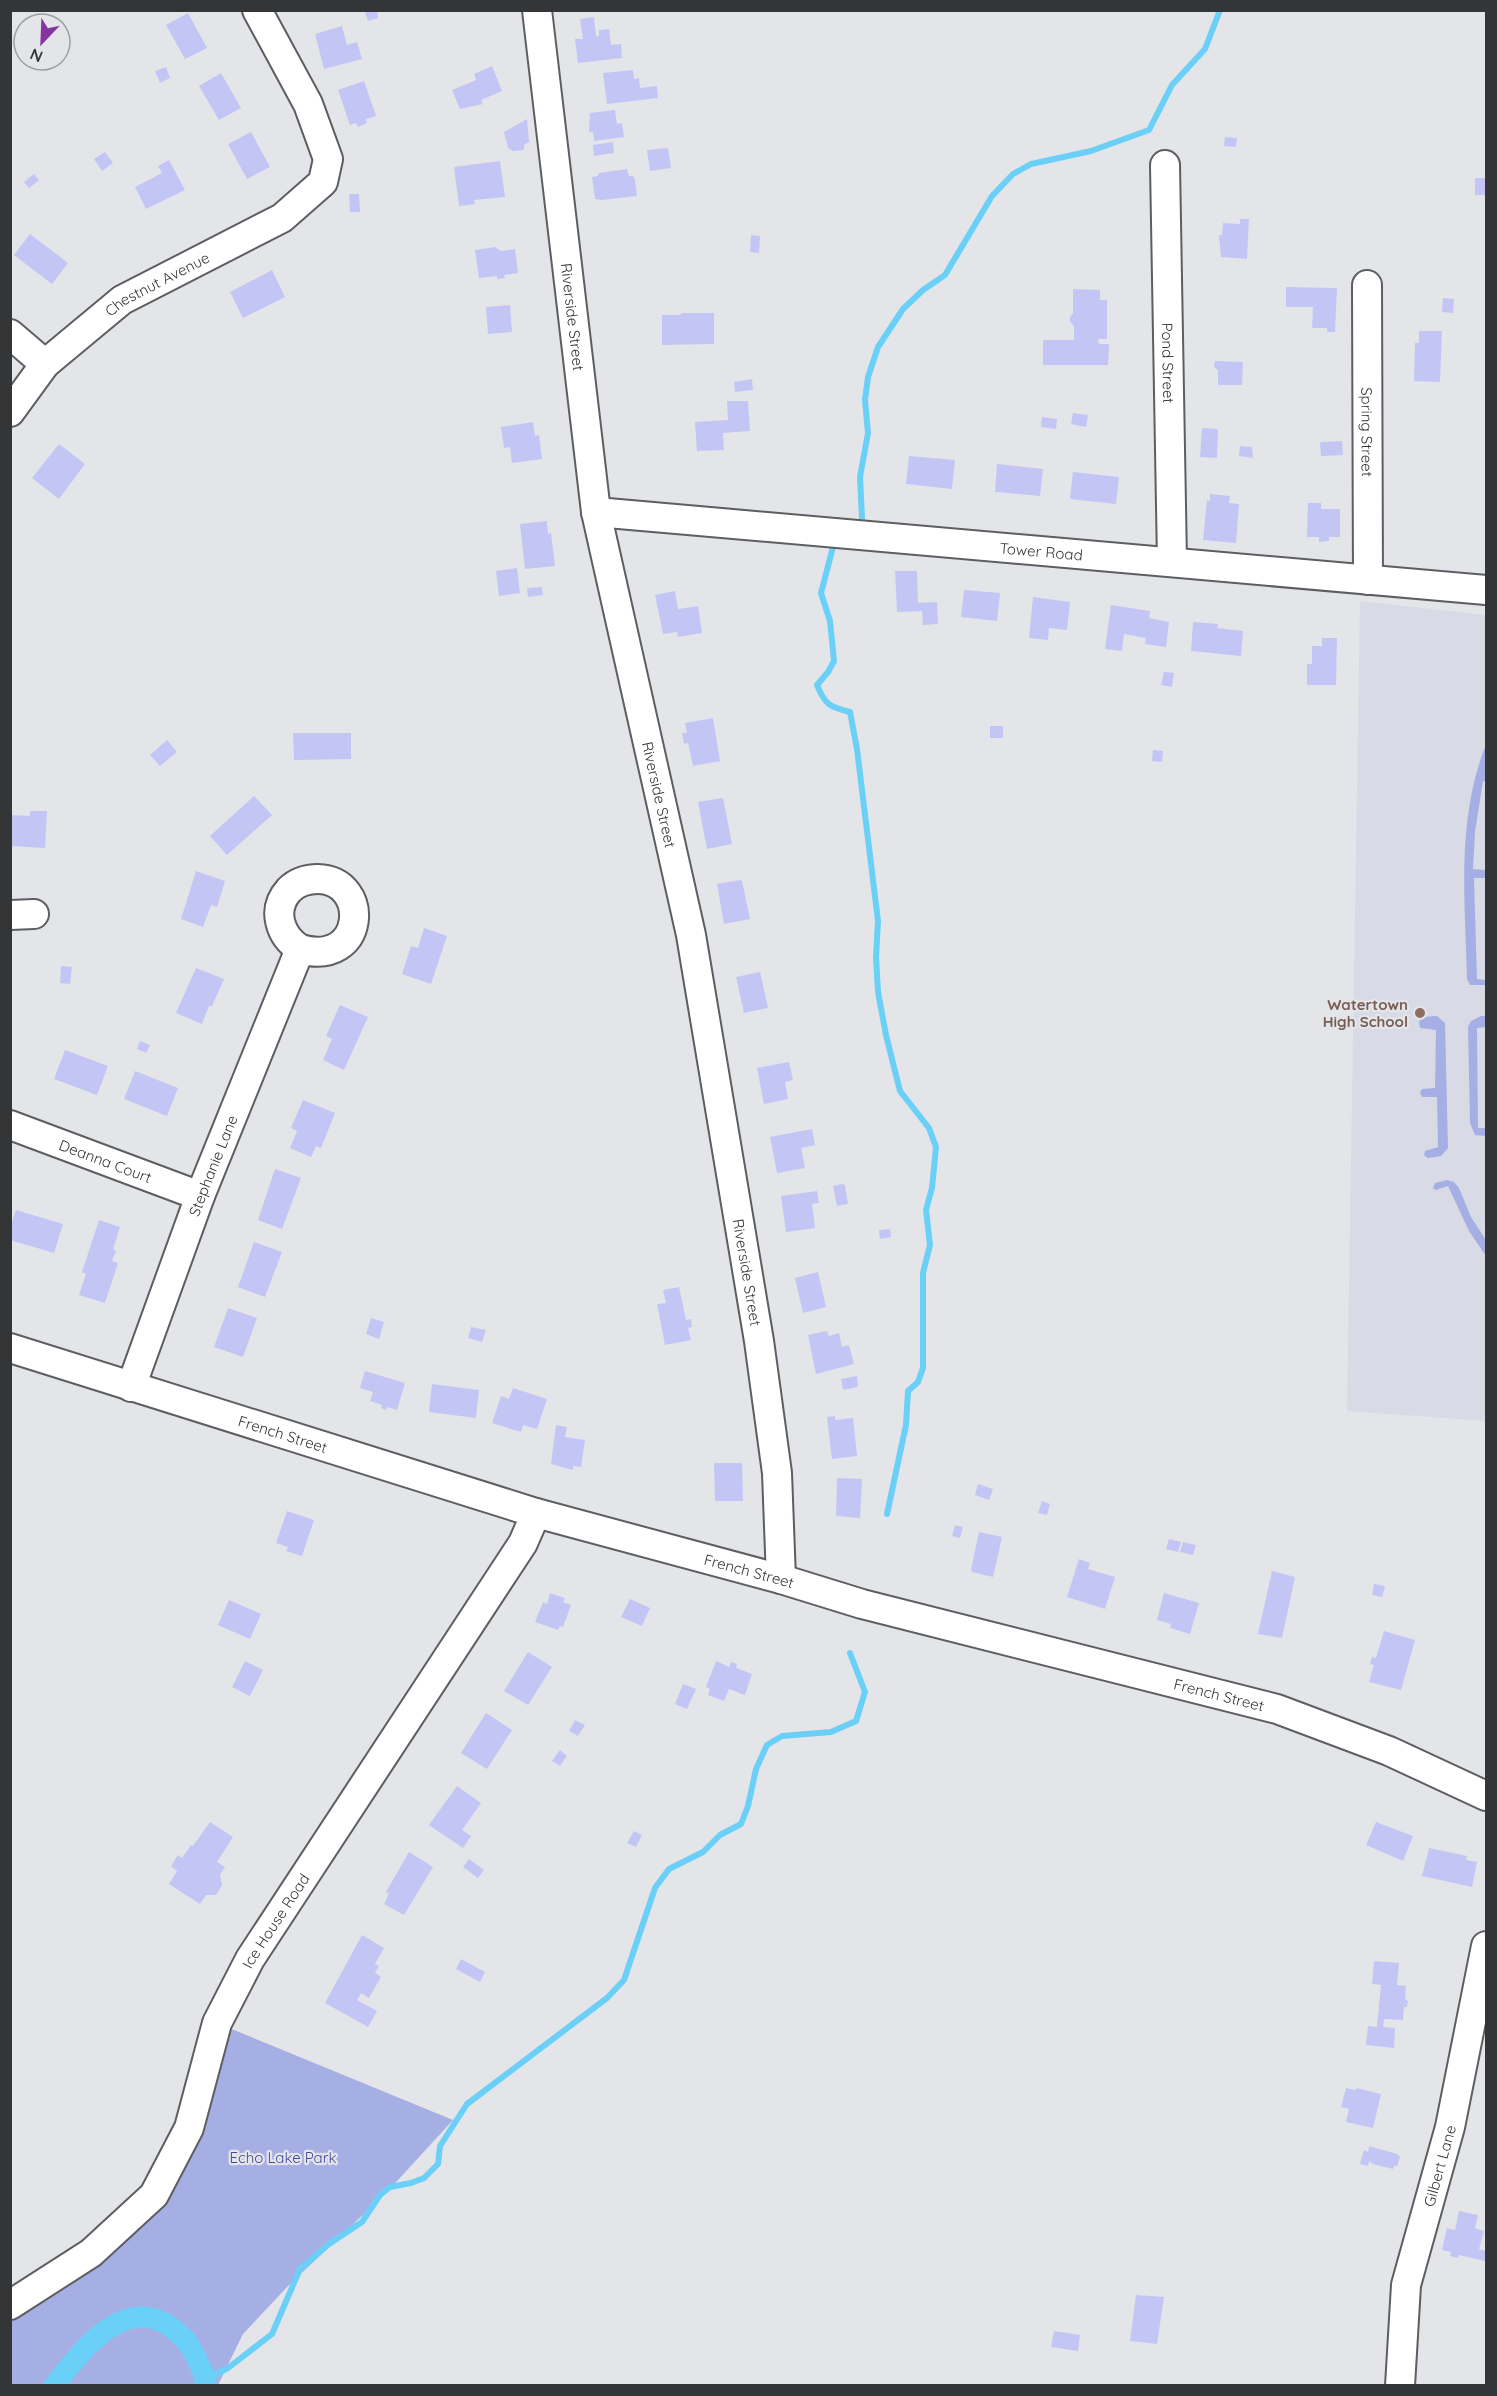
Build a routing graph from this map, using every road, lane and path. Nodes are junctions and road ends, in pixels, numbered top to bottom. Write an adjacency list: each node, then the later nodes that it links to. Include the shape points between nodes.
1 (257, 10): 6 (street, Chestnut Avenue, via 308,104 328,159 323,182 282,218 122,300)
2 (537, 10): 8 (street, Riverside Street)
3 (1165, 165): 9 (street, Pond Street)
4 (1367, 285): 10 (street, Spring Street)
5 (10, 334): 6 (street)
6 (45, 364): 7 (street, Chestnut Avenue)
7 (10, 412)
8 (596, 512): 9 (street, Tower Road); 18 (street, Riverside Street, via 691,935 761,1352 777,1473)
9 (1172, 562): 10 (street, Tower Road)
10 (1368, 580): 11 (street, Tower Road)
11 (1486, 590)
12 (300, 949): 14 (street, Stephanie Lane)
13 (10, 1125): 14 (street, Deanna Court)
14 (200, 1196): 16 (street, Stephanie Lane)
15 (10, 1348): 16 (street, French Street)
16 (131, 1387): 17 (street, French Street)
17 (537, 1513): 18 (street, French Street); 21 (street, Ice House Road, via 523,1543 249,1959 217,2023 189,2128 154,2195 91,2253)
18 (781, 1578): 19 (street, French Street, via 862,1604 1277,1709 1389,1751)
19 (1486, 1796)
20 (1486, 1946): 22 (street, Gilbert Lane, via 1450,2127 1406,2285)
21 (10, 2305)
22 (1400, 2385)

